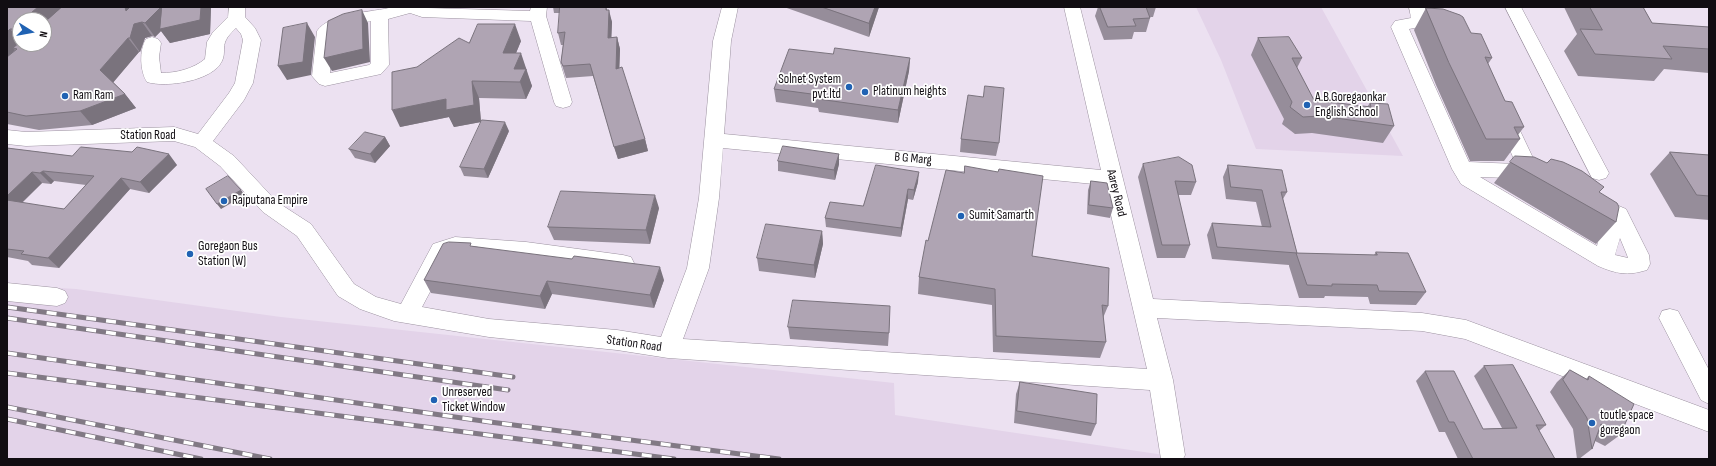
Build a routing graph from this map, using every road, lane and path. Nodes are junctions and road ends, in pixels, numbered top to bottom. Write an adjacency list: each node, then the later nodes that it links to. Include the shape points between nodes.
1 (412, 7): 5 (street, via 422,12); 7 (street)
2 (730, 7): 13 (street, Station Road, via 722,41)
3 (1072, 7): 18 (street, Aarey Road)
4 (1513, 7): 17 (street)
5 (538, 11): 10 (street)
6 (236, 12): 9 (street, via 216,42 214,61 200,71 169,79 153,78 150,57); 14 (street, via 250,32 252,40 244,83)
7 (379, 16)
8 (1423, 18): 15 (street, via 1400,27)
9 (152, 43)
10 (563, 102)
11 (1498, 103): 16 (street, via 1526,165)
12 (7, 137): 14 (street, Station Road, via 26,139 174,134)
13 (714, 140): 18 (street, B G Marg); 29 (street, Station Road, via 709,198 698,268)
14 (202, 142): 27 (street, Station Road, via 227,161 270,206 304,230 346,290 368,303)
15 (1462, 169): 16 (street); 22 (street, via 1468,179)
16 (1538, 172): 19 (street)
17 (1599, 173)
18 (1112, 178): 26 (street, Aarey Road)
19 (1557, 179)
20 (1582, 194): 22 (street, via 1589,197 1610,225 1611,235 1604,256)
21 (1619, 214): 22 (street, via 1638,255 1639,264 1618,265)
22 (1595, 255)
23 (639, 265): 27 (street, via 526,250 455,245 441,250)
24 (7, 292): 25 (street)
25 (57, 298)
26 (1144, 308): 30 (street, Aarey Road); 32 (street, via 1422,322 1466,330)
27 (407, 314): 29 (street, Station Road, via 489,328 618,340)
28 (1670, 318): 31 (street)
29 (668, 348): 30 (street)
30 (1161, 380): 33 (street, Aarey Road)
31 (1709, 394)
32 (1709, 421)
33 (1172, 455)

